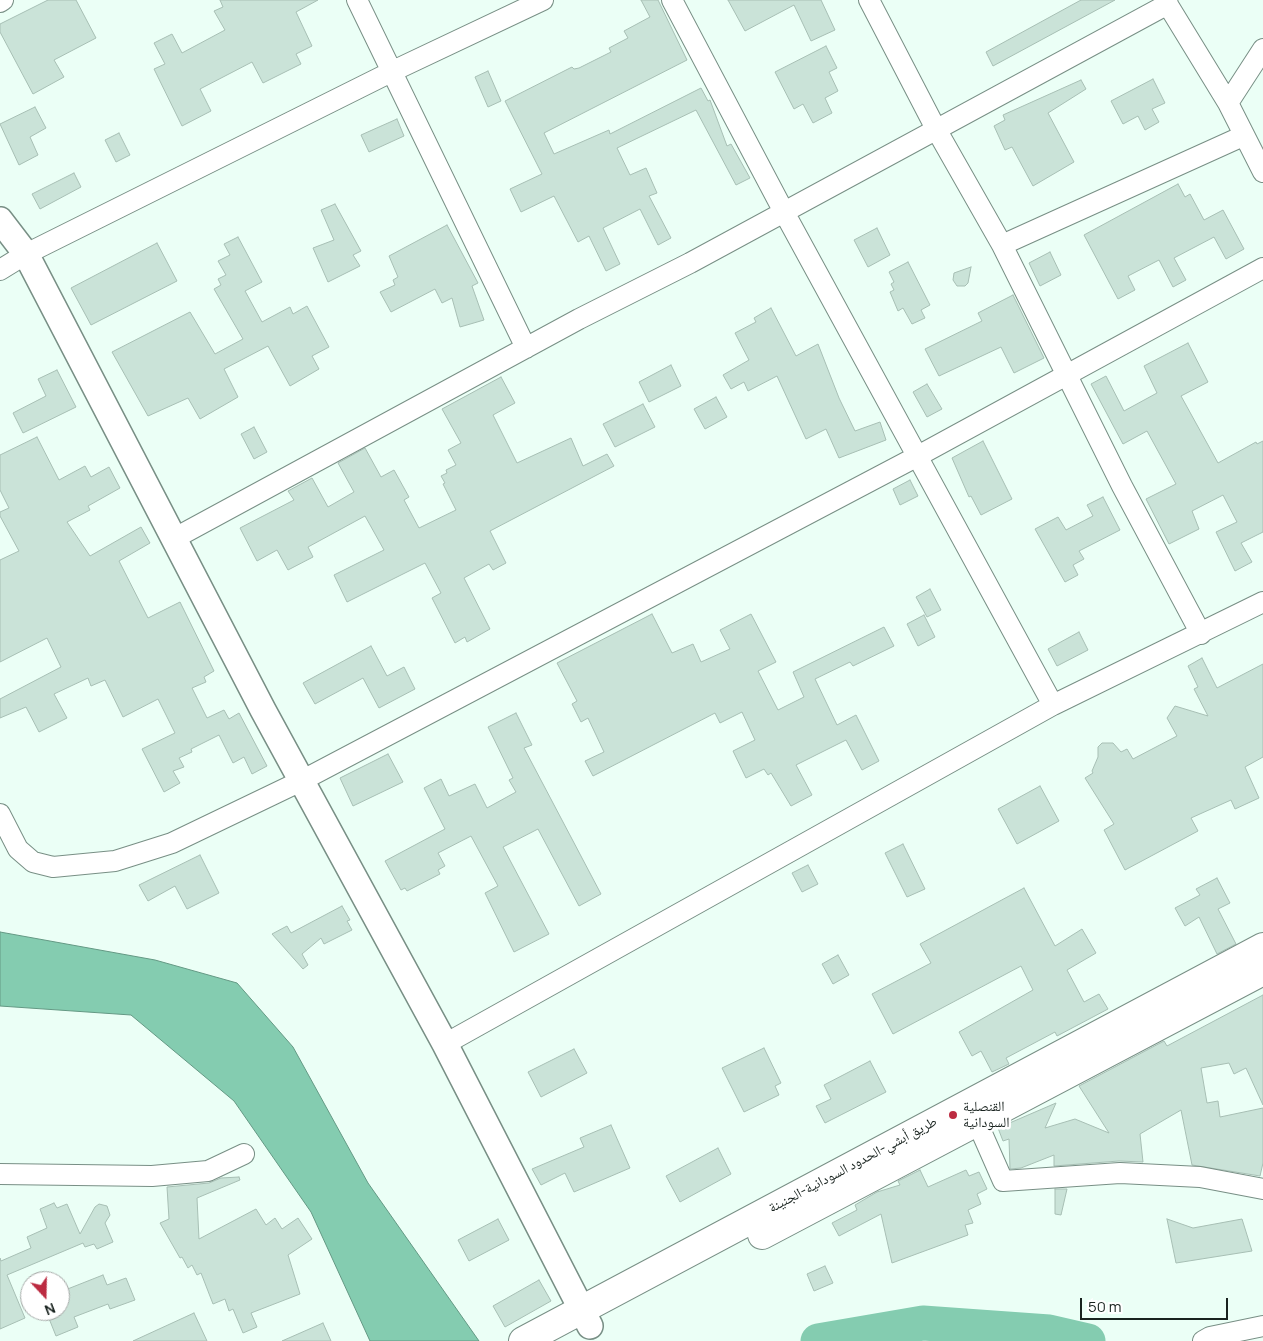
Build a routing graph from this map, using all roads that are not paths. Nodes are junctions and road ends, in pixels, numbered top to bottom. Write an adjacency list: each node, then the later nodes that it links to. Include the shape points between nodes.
1 (357, 0): 7 (street)
2 (543, 0): 7 (street)
3 (672, 0): 12 (street)
4 (869, 0): 9 (street)
5 (1166, 2): 8 (street); 9 (street)
6 (1263, 49): 8 (street)
7 (393, 71): 15 (street); 18 (street)
8 (1228, 103): 10 (street)
9 (936, 129): 12 (street); 14 (street)
10 (1243, 136): 11 (street); 14 (street)
11 (1263, 172)
12 (784, 212): 18 (street); 20 (street)
13 (0, 220): 15 (street)
14 (1002, 245): 19 (street)
15 (26, 254): 17 (street); 21 (street)
16 (1263, 268): 19 (street)
17 (0, 270)
18 (526, 348): 21 (street)
19 (1068, 374): 20 (street); 23 (street, via 1122,486)
20 (916, 457): 24 (street); 25 (street)
21 (175, 538): 25 (street)
22 (1263, 602): 23 (street)
23 (1201, 634): 24 (street)
24 (1053, 705): 30 (street)
25 (301, 781): 26 (street, via 172,843 115,861 52,867 34,862 18,849); 30 (street)
26 (0, 814)
27 (1263, 947): 29 (highway, طريق أبشي-الحدود السودانية-الجنينة)
28 (1263, 970): 29 (highway)
29 (1163, 1012): 31 (highway); 35 (highway, طريق أبشي-الحدود السودانية-الجنينة)
30 (444, 1044): 35 (street)
31 (977, 1122): 34 (street, via 1003,1181 1120,1173 1200,1178); 35 (highway)
32 (244, 1154): 33 (street, via 208,1171 152,1176)
33 (0, 1174)
34 (1263, 1189)
35 (586, 1317): 37 (highway, طريق أبشي-الحدود السودانية-الجنينة); 38 (highway)
36 (1263, 1326): 39 (street)
37 (523, 1341)
38 (562, 1341)
39 (1203, 1341)

